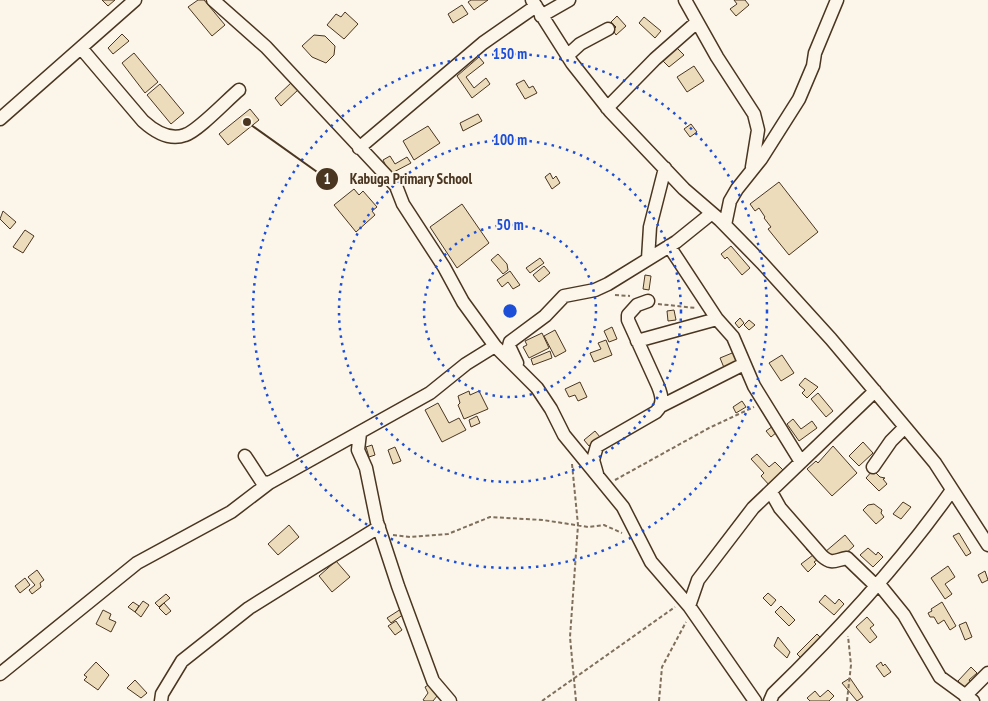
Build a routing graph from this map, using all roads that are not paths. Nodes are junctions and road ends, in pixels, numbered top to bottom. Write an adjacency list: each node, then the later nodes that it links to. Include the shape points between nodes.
1 (135, 0): 9 (street)
2 (213, 0): 14 (street, via 277,59)
3 (569, 0): 6 (street)
4 (685, 0): 7 (street)
5 (837, 0): 16 (street, via 799,99)
6 (536, 7): 10 (street); 14 (street, via 504,27)
7 (697, 22): 12 (street); 16 (street, via 754,114 758,130)
8 (608, 29): 10 (street, via 580,44)
9 (81, 48): 11 (street, via 143,122 154,132 168,136 185,136); 13 (street)
10 (567, 56): 12 (street)
11 (239, 90)
12 (607, 108): 15 (street)
13 (0, 119)
14 (359, 148): 24 (street, via 396,186 403,204 444,267 454,289)
15 (665, 168): 17 (street); 20 (street, via 650,227)
16 (750, 173): 18 (street, via 730,201)
17 (712, 213): 18 (street); 19 (street)
18 (726, 225): 27 (street, via 832,339)
19 (669, 246): 20 (street); 22 (street)
20 (648, 259): 26 (street, via 595,290 564,296 545,316 509,344)
21 (648, 301): 23 (street, via 636,304 628,315)
22 (714, 314): 23 (street); 25 (street, via 733,337)
23 (637, 342): 28 (street, via 662,396)
24 (495, 346): 26 (street); 30 (street, via 430,393)
25 (744, 364): 28 (street); 32 (street, via 763,403)
26 (520, 370): 34 (street, via 537,388 564,435)
27 (874, 391): 29 (street); 32 (street)
28 (661, 406): 34 (street, via 597,446 593,460)
29 (905, 427): 33 (street); 36 (street, via 935,463)
30 (360, 433): 35 (street); 38 (street, via 358,450 366,468)
31 (245, 456): 35 (street, via 256,476)
32 (801, 462): 37 (street)
33 (873, 467)
34 (601, 481): 41 (street, via 623,507 651,562)
35 (269, 483): 43 (street, via 231,512 137,563)
36 (952, 490): 39 (street); 40 (street)
37 (771, 492): 40 (street, via 780,508 822,556 834,562 847,558); 41 (street, via 753,508 698,580)
38 (380, 530): 45 (street, via 249,608 182,661); 46 (street, via 433,681)
39 (988, 545)
40 (877, 585): 44 (street, via 904,616 940,677); 48 (street, via 773,694)
41 (689, 606): 47 (street)
42 (988, 673): 44 (street)
43 (0, 674)
44 (969, 698)
45 (161, 701)
46 (450, 701)
47 (755, 701)
48 (770, 701)

